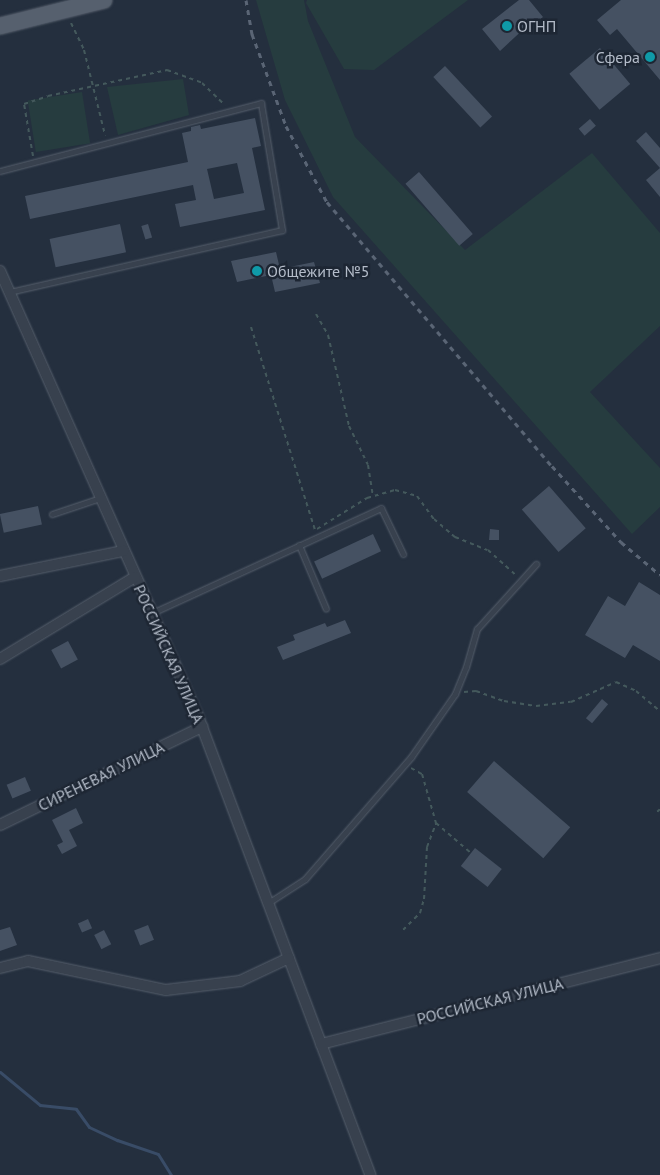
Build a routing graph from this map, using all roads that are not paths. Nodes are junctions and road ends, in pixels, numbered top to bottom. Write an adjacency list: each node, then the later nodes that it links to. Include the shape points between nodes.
1 (104, 0): 2 (main road)
2 (0, 26)
3 (0, 172): 5 (lane, via 261,103 282,230)
4 (0, 271): 5 (street, РОССИЙСКАЯ УЛИЦА)
5 (9, 292): 6 (street, РОССИЙСКАЯ УЛИЦА)
6 (100, 498): 7 (lane); 9 (street, РОССИЙСКАЯ УЛИЦА)
7 (52, 514)
8 (299, 545): 10 (lane, via 381,508); 14 (lane); 15 (lane)
9 (124, 551): 12 (street); 13 (street, РОССИЙСКАЯ УЛИЦА)
10 (403, 554)
11 (536, 564): 19 (lane, via 477,629 466,668 454,694 405,764 305,879)
12 (0, 576)
13 (135, 577): 15 (street, РОССИЙСКАЯ УЛИЦА); 16 (street)
14 (326, 609)
15 (151, 613): 17 (street, РОССИЙСКАЯ УЛИЦА)
16 (0, 659)
17 (202, 727): 18 (street, СИРЕНЕВАЯ УЛИЦА); 19 (street, РОССИЙСКАЯ УЛИЦА)
18 (0, 825)
19 (268, 904): 20 (street, РОССИЙСКАЯ УЛИЦА)
20 (288, 958): 22 (street, via 240,981 166,990 28,961); 23 (street, РОССИЙСКАЯ УЛИЦА)
21 (660, 958): 23 (street, РОССИЙСКАЯ УЛИЦА)
22 (0, 968)
23 (321, 1044): 24 (street, РОССИЙСКАЯ УЛИЦА)
24 (370, 1175)

